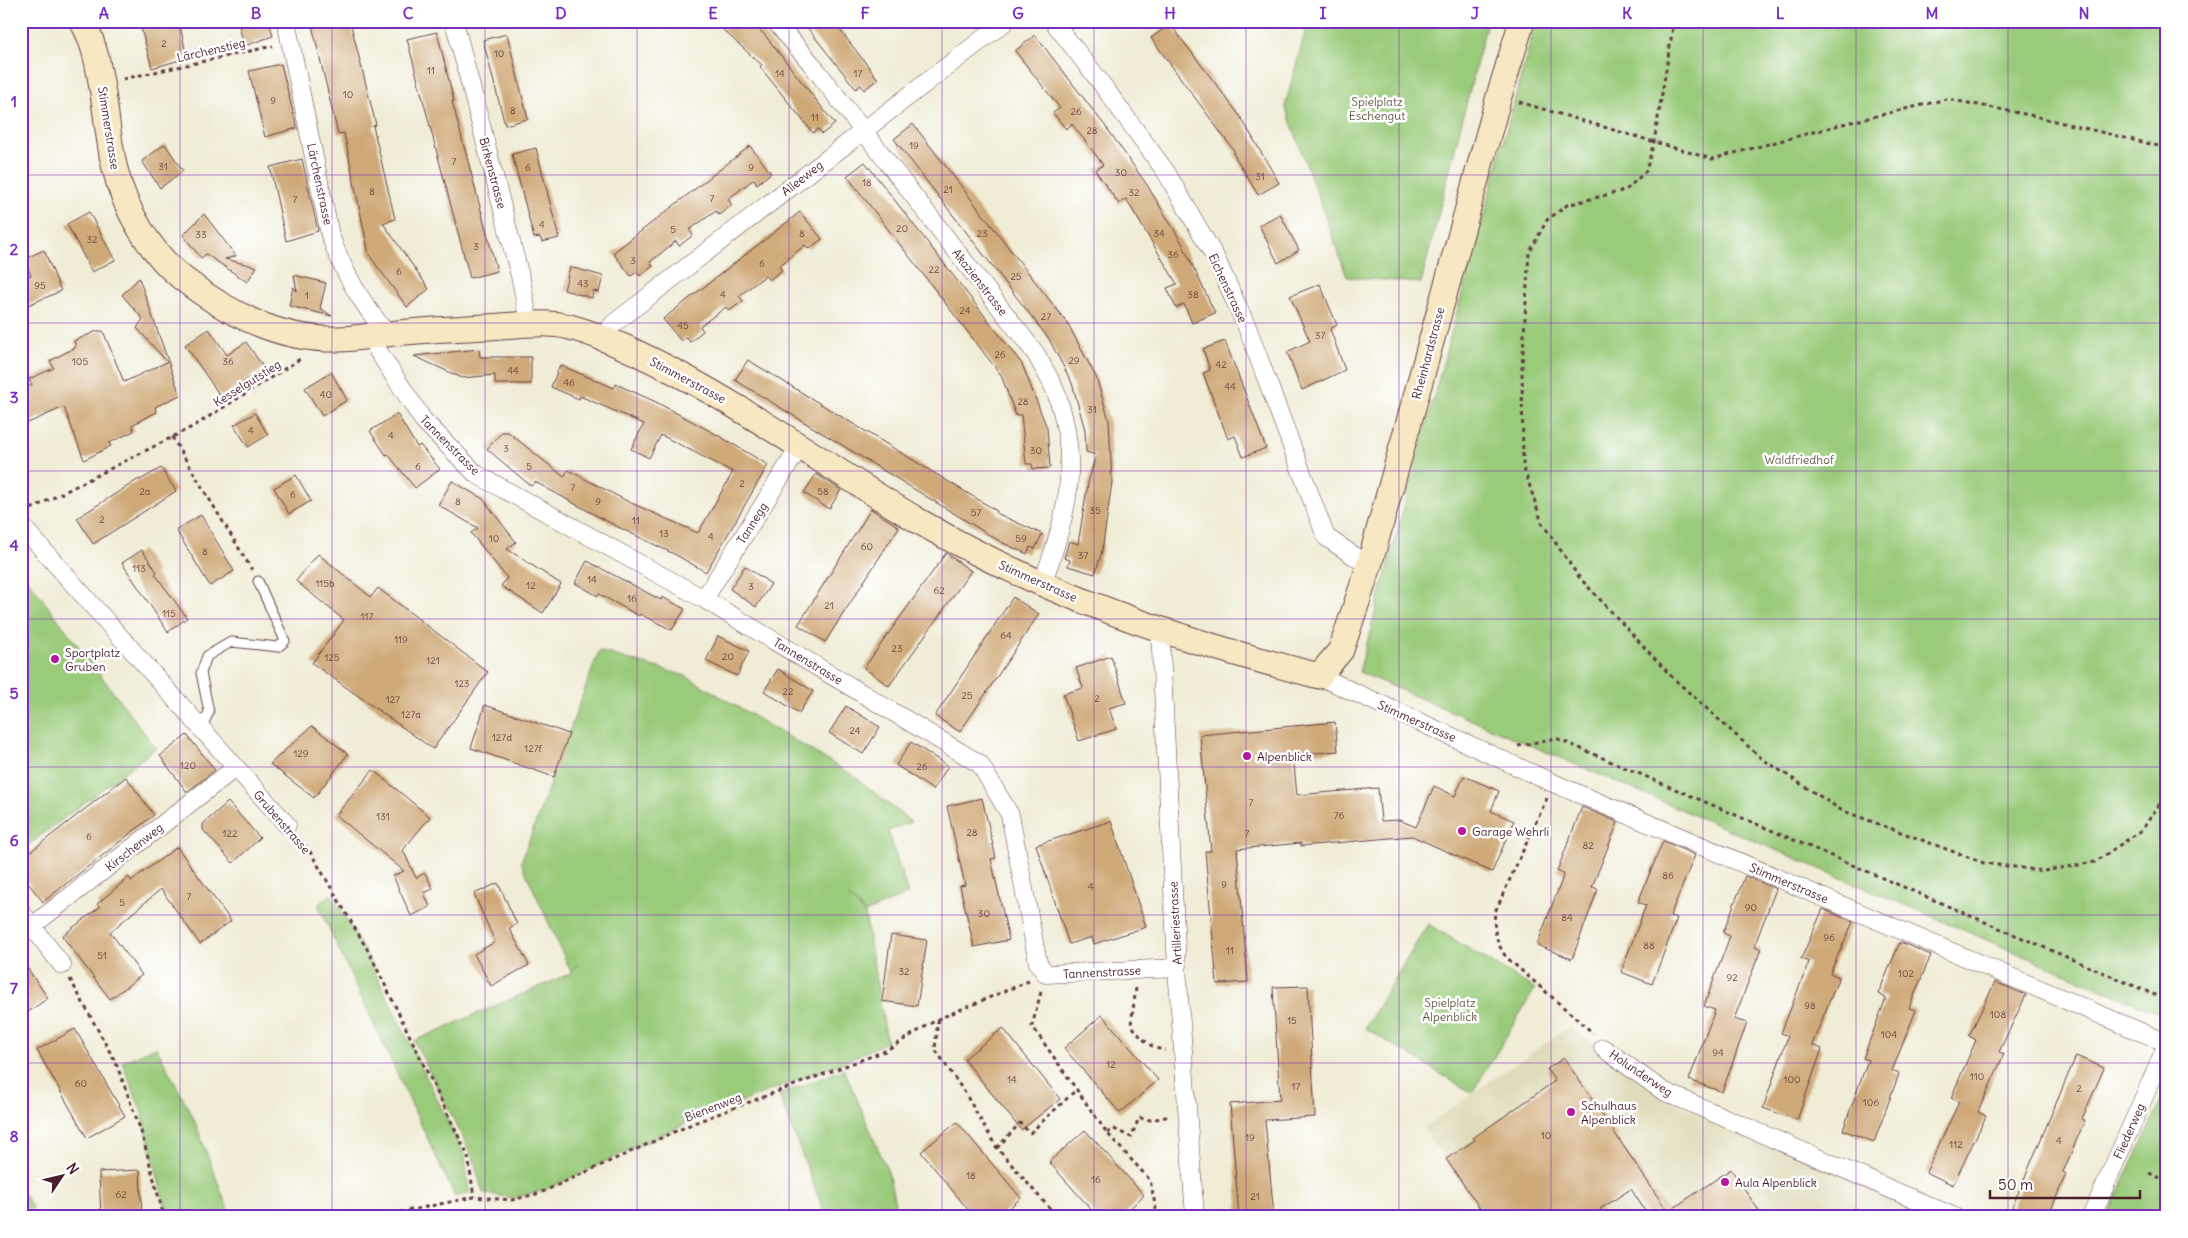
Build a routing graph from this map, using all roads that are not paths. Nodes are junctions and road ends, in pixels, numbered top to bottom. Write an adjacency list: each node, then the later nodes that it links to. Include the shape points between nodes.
1 (82, 21): 10 (street, Stimmerstrasse, via 98,64 115,170 129,210 152,248 179,276 243,318 289,334 330,340)
2 (286, 21): 10 (street, Lärchenstrasse, via 330,235 340,264)
3 (454, 21): 9 (street, Birkenstrasse, via 522,284)
4 (775, 21): 8 (street, Akazienstrasse)
5 (1006, 21): 8 (street, Alleeweg)
6 (1053, 21): 14 (street, Eichenstrasse, via 1166,172 1215,257 1247,327 1326,538)
7 (1522, 21): 14 (street, Rheinhardstrasse)
8 (863, 131): 11 (street, Alleeweg, via 612,324); 16 (street, Akazienstrasse, via 1036,354 1056,393 1068,436 1070,481 1058,542)
9 (529, 325): 10 (street, Stimmerstrasse); 11 (street, Stimmerstrasse, via 568,327)
10 (380, 335): 17 (street, Tannenstrasse, via 378,351 423,420 476,474)
11 (603, 339): 12 (street, Stimmerstrasse, via 648,358 715,394)
12 (800, 446): 16 (street, Stimmerstrasse, via 980,556); 17 (street, Tannegg)
13 (21, 525): 20 (street, Grubenstrasse)
14 (1370, 566): 19 (street, Rheinhardstrasse, via 1341,650)
15 (258, 581): 20 (lane, via 285,641 278,647 231,642 207,656 201,673 209,712)
16 (1042, 584): 18 (street, Stimmerstrasse)
17 (704, 599): 26 (street, Tannenstrasse, via 980,764 1010,815 1038,963 1046,974)
18 (1160, 630): 19 (street, Stimmerstrasse); 26 (street, Artilleriestrasse)
19 (1320, 676): 27 (street, Stimmerstrasse, via 1553,783)
20 (201, 729): 21 (street, Grubenstrasse)
21 (235, 768): 22 (street, Grubenstrasse); 24 (street, Kirschenweg)
22 (287, 825)
23 (21, 912): 24 (street)
24 (32, 926): 25 (street)
25 (62, 966)
26 (1177, 968): 29 (street, Artilleriestrasse)
27 (2167, 1044): 31 (street, Fliederweg)
28 (1603, 1048): 30 (street, Holunderweg, via 1663,1091)
29 (1195, 1217)
30 (1955, 1217)
31 (2090, 1217)

